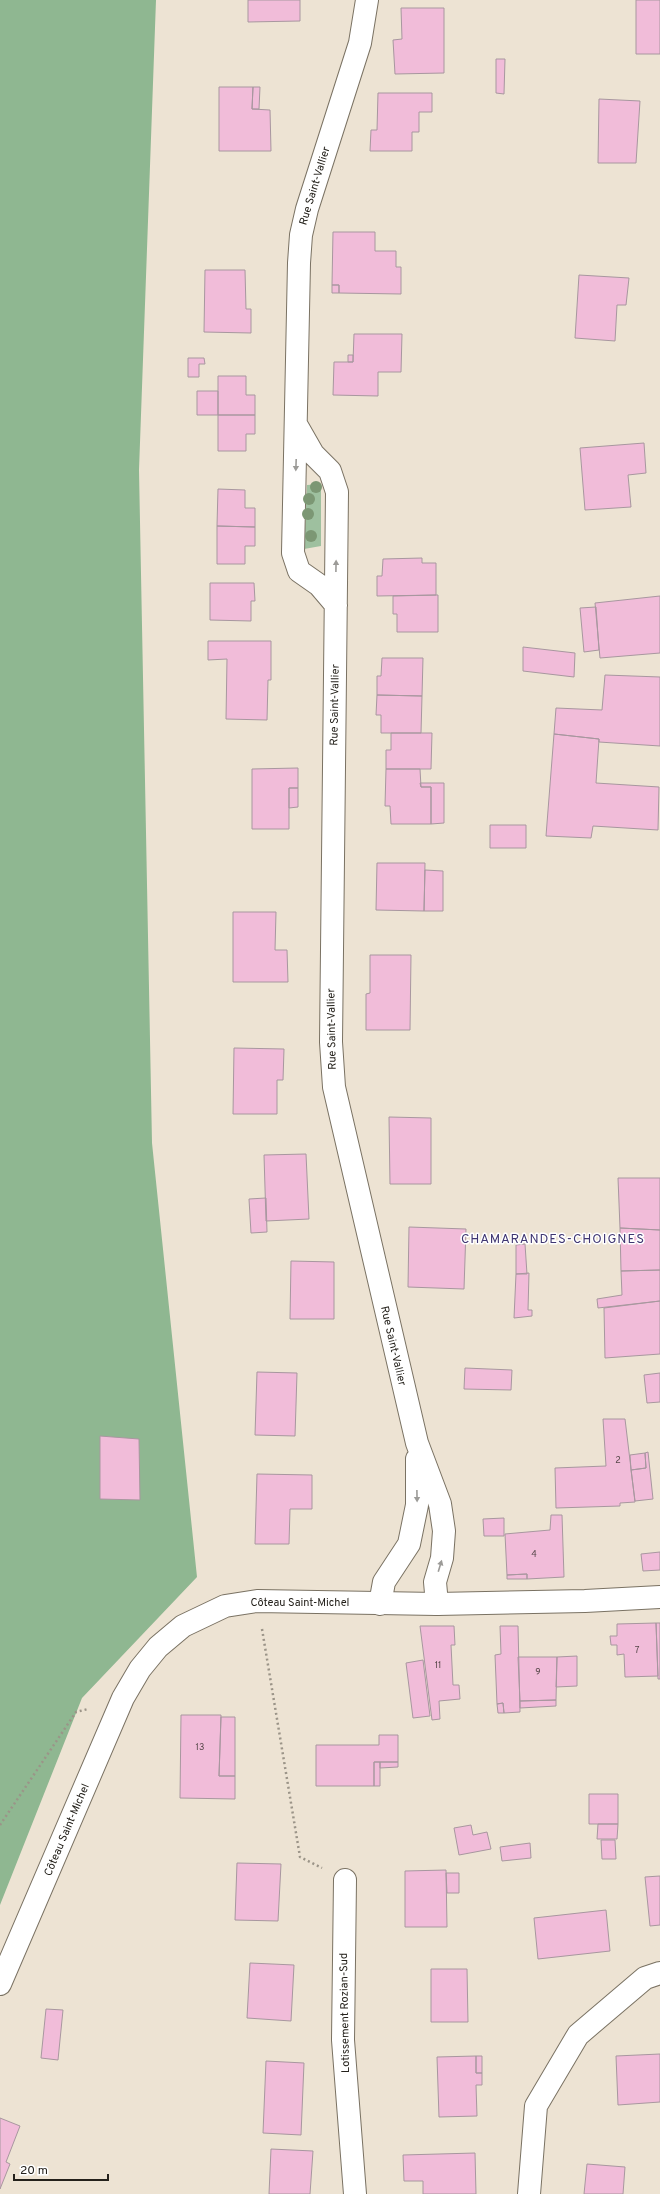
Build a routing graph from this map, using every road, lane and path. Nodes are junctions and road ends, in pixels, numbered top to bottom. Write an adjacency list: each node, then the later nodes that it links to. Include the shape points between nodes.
1 (367, 0): 2 (street, Rue Saint-Vallier, via 360,43 301,235)
2 (298, 426): 3 (street, Rue Saint-Vallier, one-way to 2, via 337,492 330,471 313,454); 3 (street, Rue Saint-Vallier, one-way to 3, via 293,553 300,571 319,585)
3 (336, 605): 4 (street, Rue Saint-Vallier, via 331,1042 334,1087)
4 (417, 1443): 6 (street, Rue Saint-Vallier, one-way to 6, via 417,1505 409,1544 384,1582); 7 (street, Rue Saint-Vallier, one-way to 4, via 435,1582 442,1558 444,1531 440,1504)
5 (660, 1597): 7 (street, Côteau Saint-Michel)
6 (380, 1604): 7 (street, Côteau Saint-Michel); 9 (street, Côteau Saint-Michel, via 257,1601 225,1606 183,1626 158,1647 140,1669)
7 (437, 1604)
8 (261, 1627): 11 (path, via 300,1857)
9 (123, 1698): 10 (path, via 76,1712); 13 (street, Côteau Saint-Michel)
10 (0, 1825)
11 (345, 1880): 14 (street, Lotissement Rozian-Sud, via 343,2040)
12 (660, 1973): 15 (street, via 645,1978 578,2035 536,2106)
13 (0, 1984)
14 (355, 2194)
15 (529, 2194)

